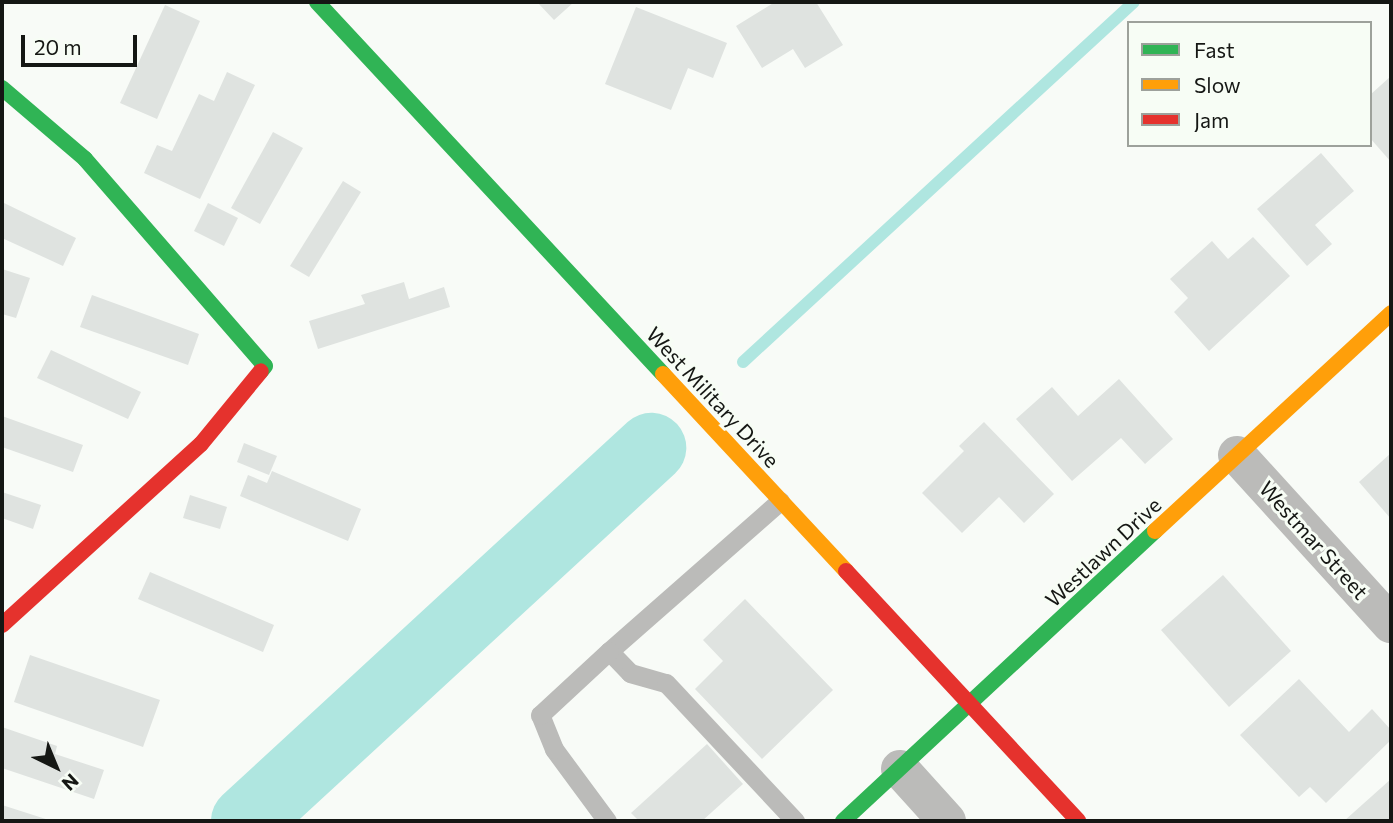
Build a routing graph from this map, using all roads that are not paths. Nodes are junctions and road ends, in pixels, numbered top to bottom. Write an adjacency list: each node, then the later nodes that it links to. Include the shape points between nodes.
1 (317, 2): 5 (street, West Military Drive)
2 (2, 88): 7 (street, via 85,159 265,366 201,444)
3 (1391, 313): 4 (street, Westlawn Drive)
4 (1237, 455): 6 (street, Westmar Street); 9 (street, Westlawn Drive)
5 (780, 501): 8 (lane); 9 (street, West Military Drive)
6 (1391, 624)
7 (2, 625)
8 (609, 651): 11 (lane, via 540,715 554,750); 12 (lane, via 629,673 666,683)
9 (971, 706): 10 (street, Westlawn Drive); 15 (street, West Military Drive)
10 (900, 769): 13 (street, Westlawn Drive); 14 (street)
11 (607, 821)
12 (795, 821)
13 (843, 821)
14 (947, 821)
15 (1078, 821)

